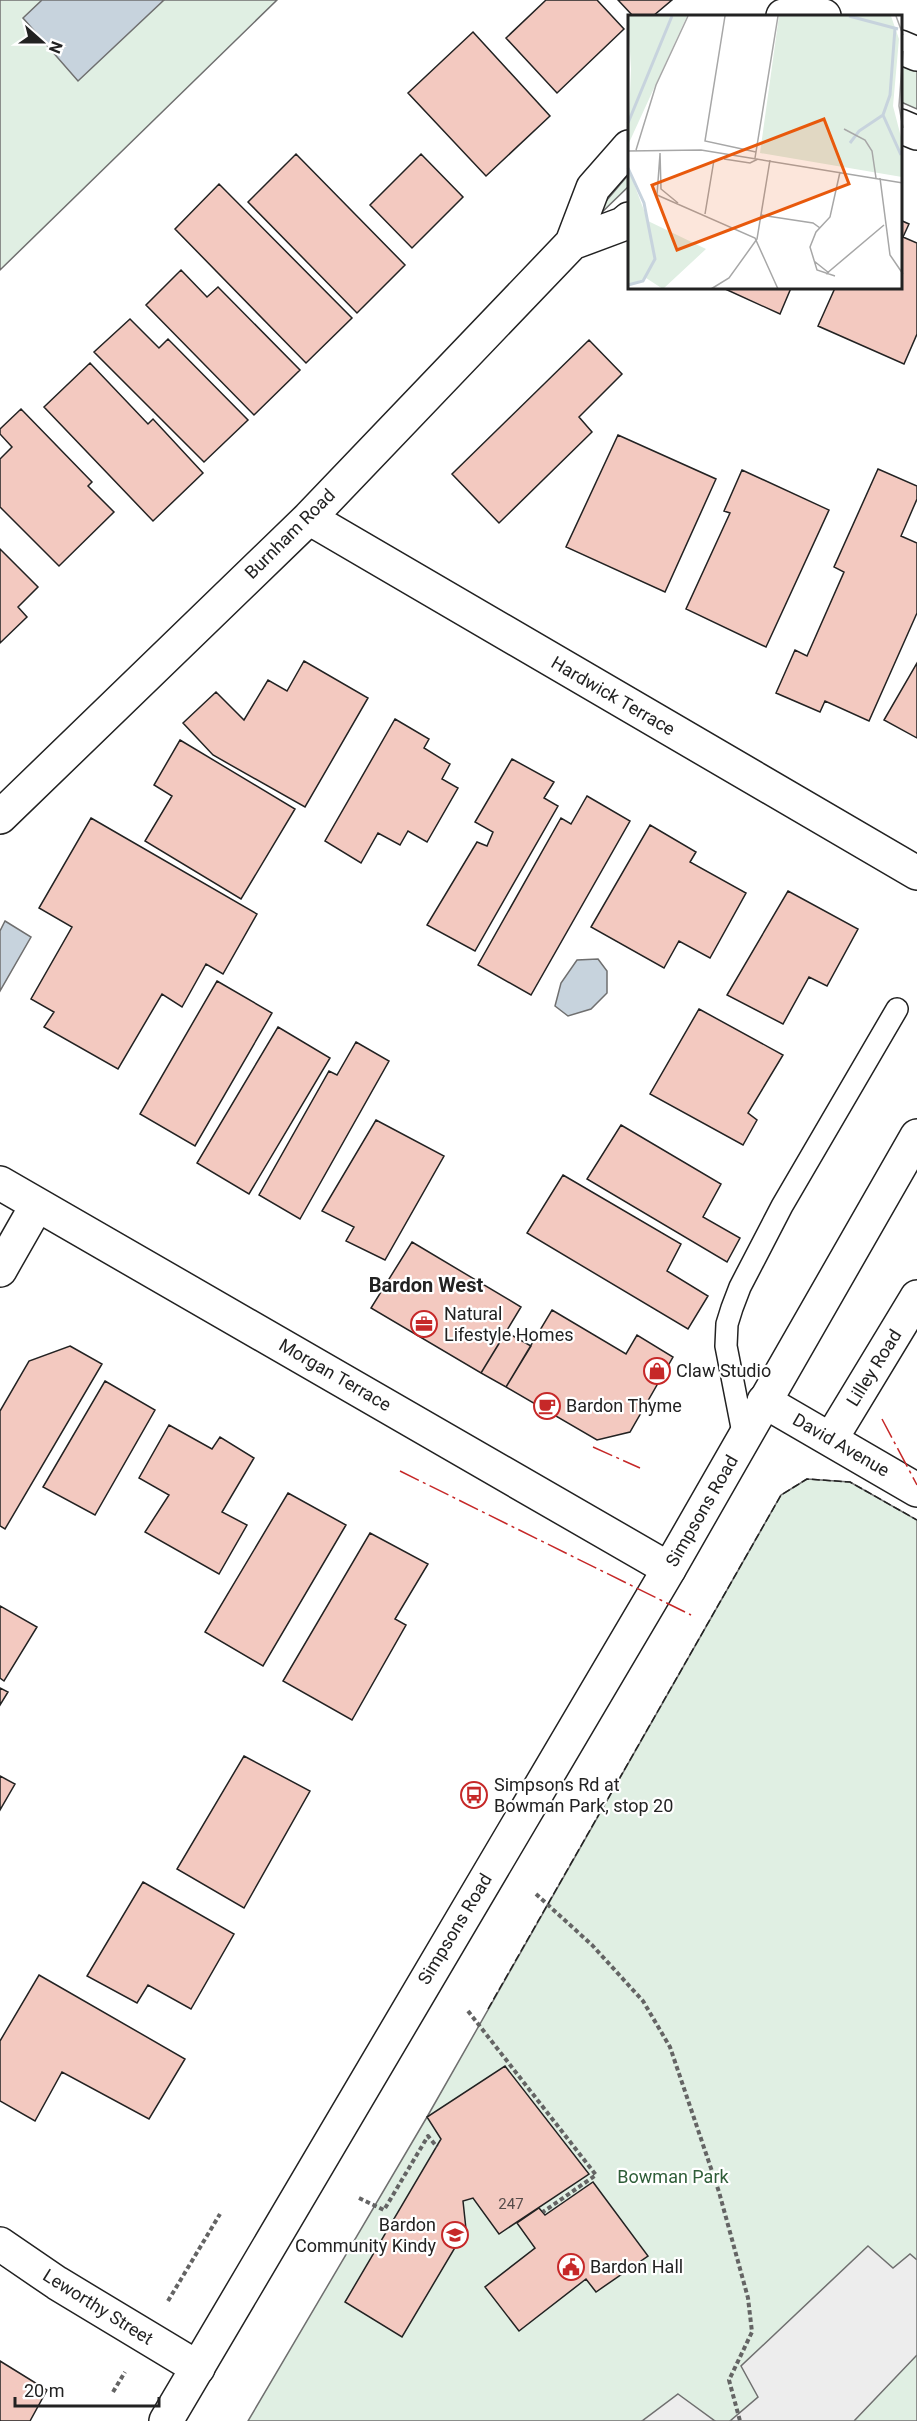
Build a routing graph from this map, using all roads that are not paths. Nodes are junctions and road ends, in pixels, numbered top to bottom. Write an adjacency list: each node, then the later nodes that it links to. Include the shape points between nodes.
1 (790, 15): 2 (street)
2 (817, 15)
3 (902, 48): 4 (street)
4 (917, 54)
5 (902, 127): 6 (street)
6 (917, 133)
7 (628, 148): 9 (street, Burnham Road, via 593,188)
8 (628, 220): 9 (street, Burnham Road)
9 (572, 243): 10 (street, Burnham Road)
10 (309, 518): 11 (street, Burnham Road); 12 (street, Hardwick Terrace)
11 (0, 817)
12 (917, 873)
13 (897, 1009): 20 (lane, Simpsons Road, via 782,1206 732,1308 726,1346)
14 (917, 1136): 19 (street, Simpsons Road)
15 (0, 1183): 16 (street, Morgan Terrace)
16 (37, 1205): 17 (street); 23 (street, Morgan Terrace)
17 (0, 1270)
18 (917, 1298): 21 (street, Lilley Road)
19 (764, 1401): 20 (street, Simpsons Road); 21 (street, David Avenue)
20 (744, 1438): 23 (street, Simpsons Road)
21 (831, 1439): 22 (street, David Avenue)
22 (917, 1490)
23 (669, 1569): 25 (street, Simpsons Road)
24 (0, 2244): 25 (street, Leworthy Street)
25 (198, 2368): 26 (street, Simpsons Road)
26 (166, 2421)

